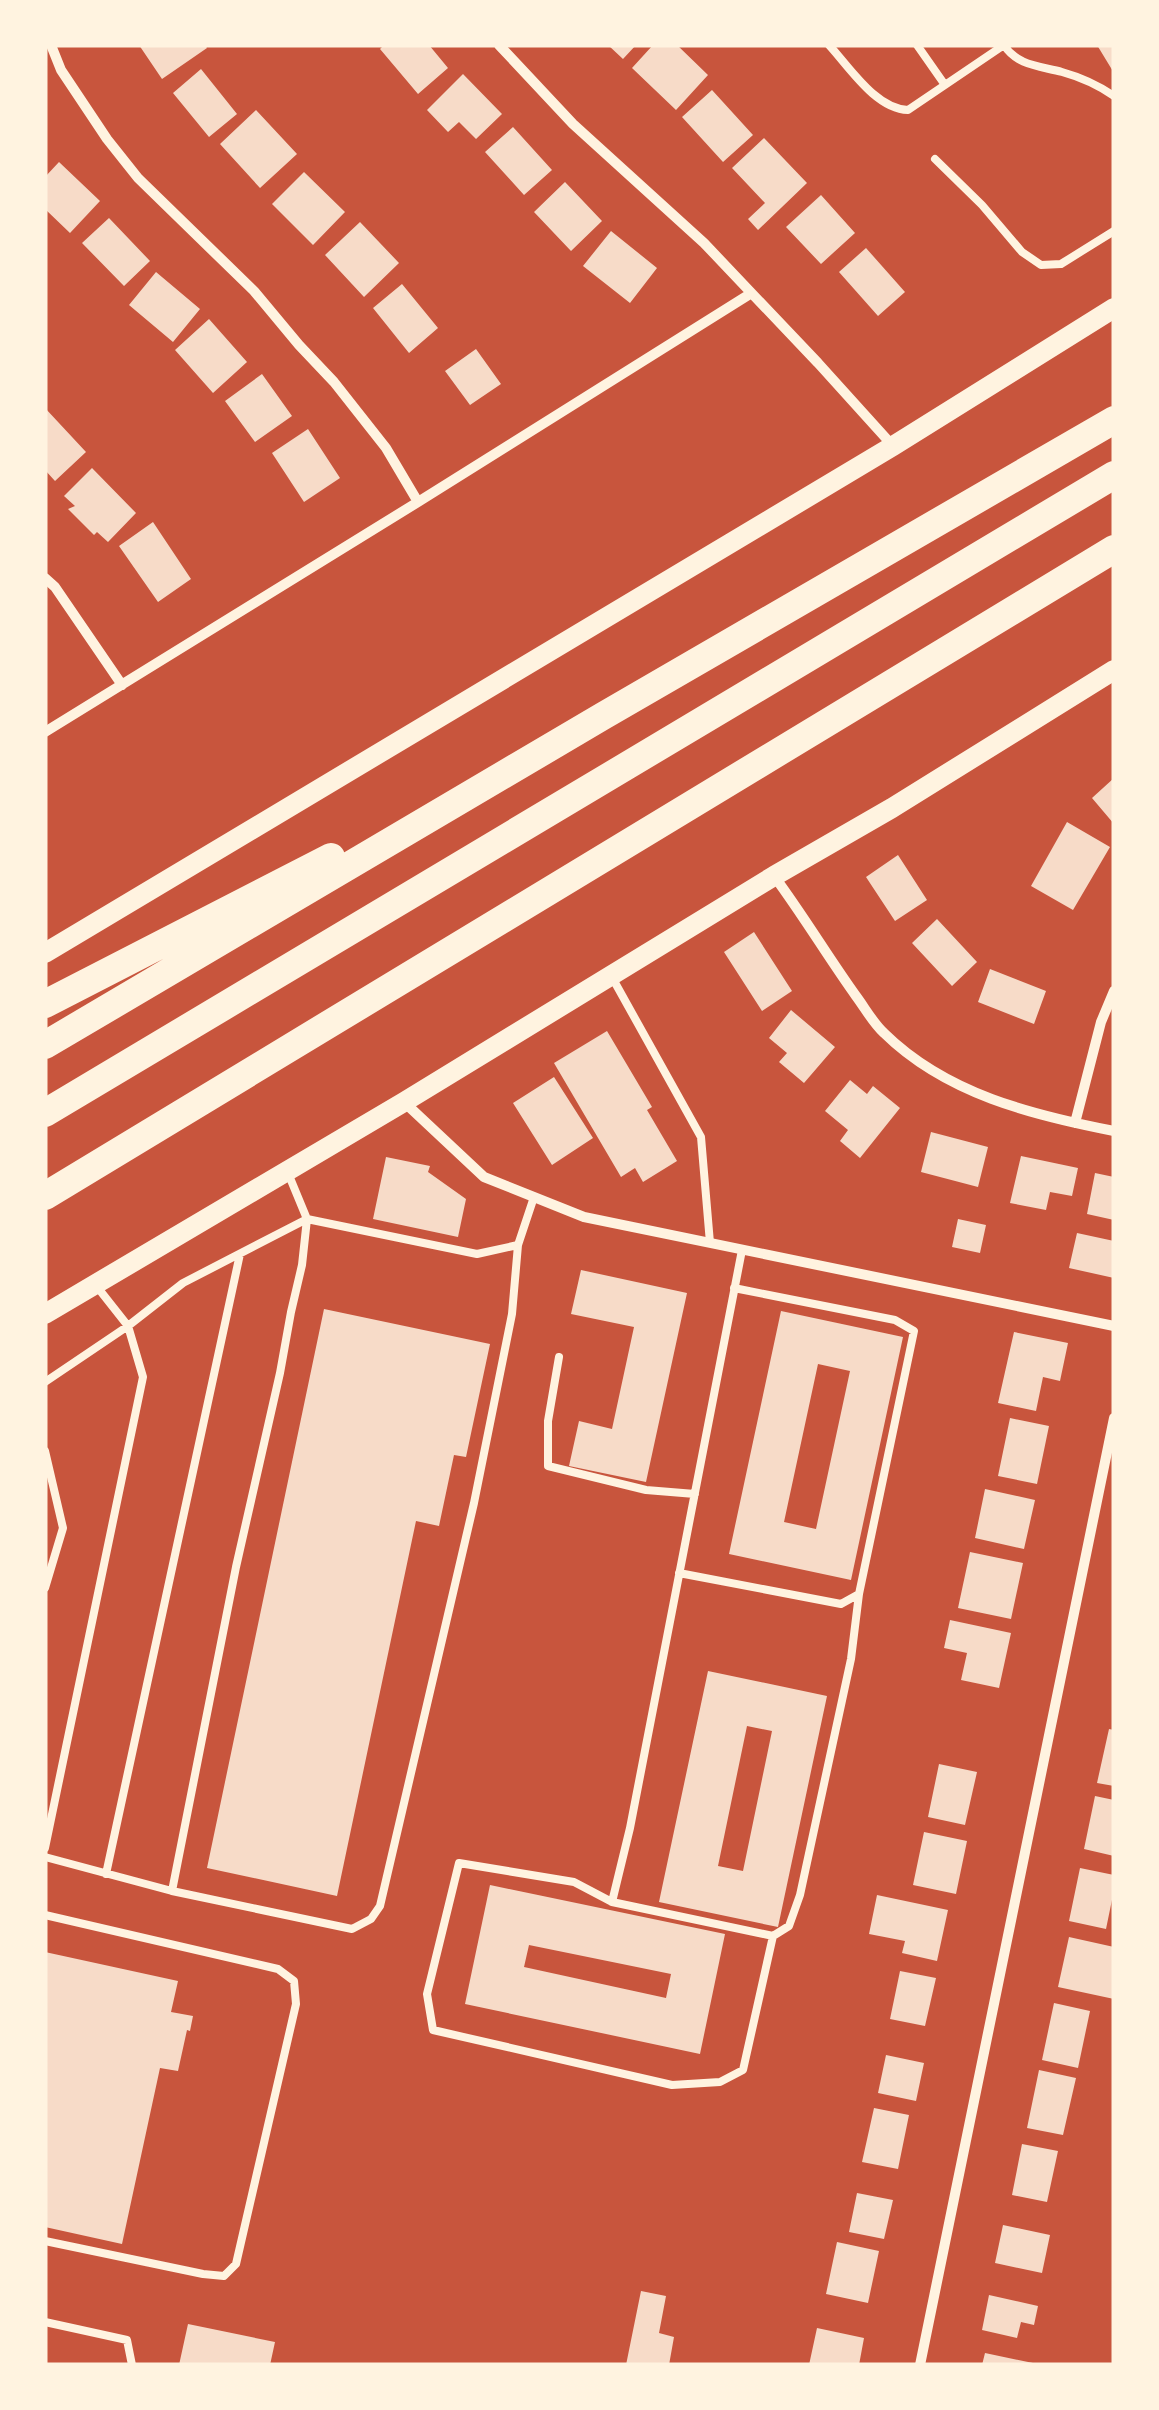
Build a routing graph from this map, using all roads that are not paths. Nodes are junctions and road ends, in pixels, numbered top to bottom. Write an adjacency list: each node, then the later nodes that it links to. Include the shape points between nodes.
1 (51, 45): 15 (street, via 60,70 138,178 254,291 334,382)
2 (499, 45): 10 (street)
3 (829, 45): 6 (lane, via 895,110 908,110)
4 (916, 45): 6 (lane)
5 (1004, 45): 6 (lane); 7 (lane, via 1027,65)
6 (946, 85)
7 (1114, 96)
8 (935, 159): 9 (lane, via 1040,265 1062,264)
9 (1114, 231)
10 (750, 294): 13 (street); 15 (street)
11 (1114, 308): 13 (main road)
12 (1114, 420): 20 (highway)
13 (893, 446): 23 (main road)
14 (1114, 476): 30 (highway)
15 (418, 502): 19 (street)
16 (1109, 552): 28 (highway)
17 (45, 578): 19 (street)
18 (1114, 670): 22 (main road)
19 (122, 686): 21 (street)
20 (603, 716): 26 (highway); 27 (highway)
21 (45, 732)
22 (774, 876): 24 (main road); 31 (street, via 881,1030 914,1060 964,1089)
23 (45, 953)
24 (611, 975): 29 (main road); 38 (lane, via 701,1137)
25 (1114, 990): 31 (street)
26 (45, 1004)
27 (45, 1046)
28 (266, 1062): 34 (highway); 36 (highway)
29 (404, 1102): 33 (main road); 35 (street, via 484,1178)
30 (45, 1114)
31 (1075, 1123): 32 (street)
32 (1114, 1130)
33 (287, 1170): 37 (lane); 42 (main road)
34 (45, 1196)
35 (534, 1197): 38 (street, via 584,1217); 39 (lane)
36 (45, 1218)
37 (306, 1219): 39 (lane, via 477,1254); 41 (lane); 58 (lane)
38 (710, 1243): 40 (street)
39 (518, 1245): 58 (lane, via 512,1314 474,1503 380,1906 352,1929)
40 (742, 1250): 43 (lane); 46 (street)
41 (240, 1254): 45 (lane, via 182,1283); 57 (lane)
42 (95, 1284): 44 (main road); 45 (lane)
43 (734, 1288): 51 (lane); 54 (lane, via 895,1320 914,1331)
44 (45, 1314)
45 (128, 1326): 48 (lane); 55 (lane, via 144,1377)
46 (1114, 1326)
47 (559, 1356): 51 (lane, via 548,1466 646,1490)
48 (45, 1382)
49 (1114, 1418): 65 (street)
50 (45, 1452): 53 (lane, via 63,1528)
51 (695, 1494): 52 (lane)
52 (679, 1573): 54 (lane, via 841,1604); 59 (lane)
53 (45, 1588)
54 (859, 1594): 61 (lane, via 800,1895 789,1926)
55 (45, 1848)
56 (45, 1857): 57 (lane)
57 (106, 1874): 58 (lane)
58 (172, 1891)
59 (612, 1902): 61 (lane); 61 (lane, via 574,1882 459,1862 427,1994 433,2030 672,2085 720,2082 743,2070)
60 (45, 1915): 62 (lane, via 278,1969 294,1982 296,2004 236,2264 224,2276)
61 (773, 1936)
62 (45, 2241)
63 (45, 2322): 64 (lane, via 127,2340)
64 (132, 2365)
65 (920, 2365)

